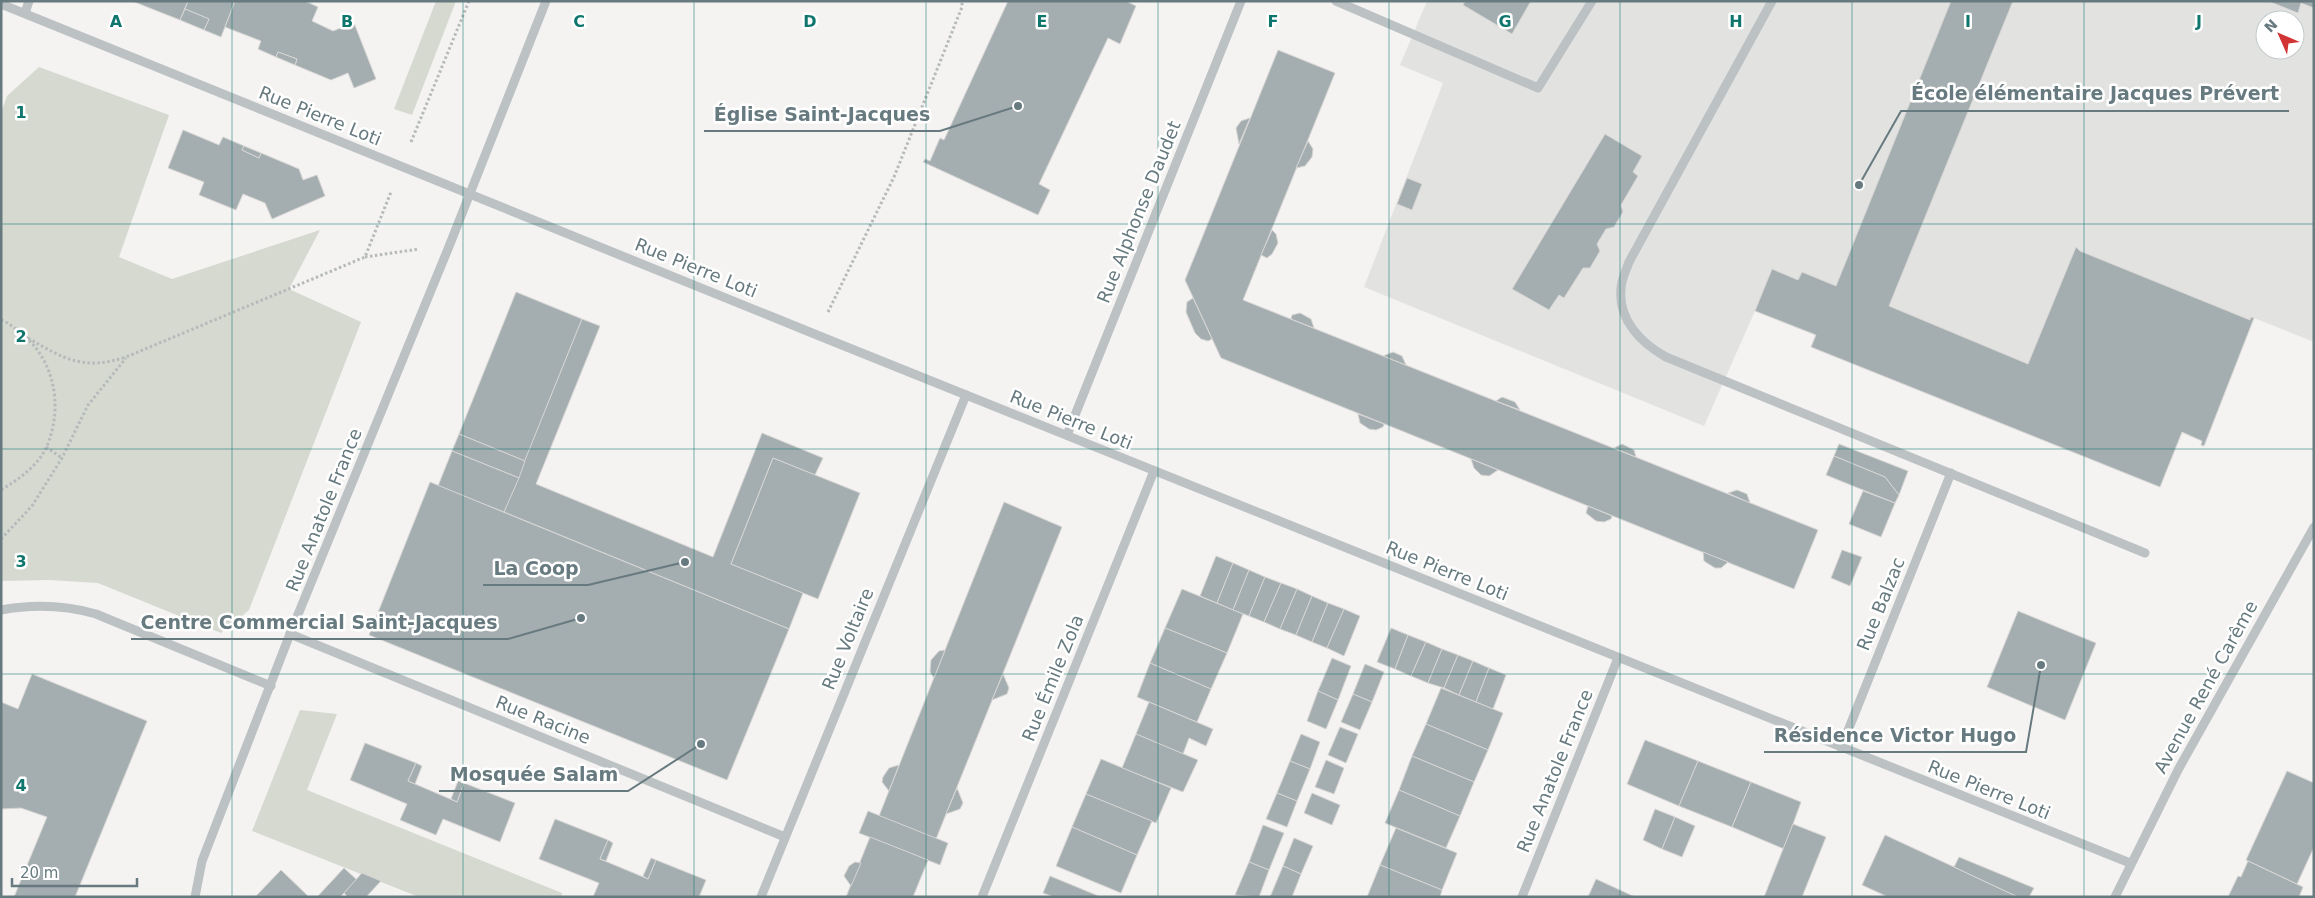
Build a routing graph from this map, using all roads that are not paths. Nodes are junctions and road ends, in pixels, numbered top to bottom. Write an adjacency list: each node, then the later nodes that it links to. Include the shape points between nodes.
1 (29, 1): 8 (street)
2 (546, 1): 9 (street, Rue Anatole France)
3 (1241, 1): 11 (street, Rue Alphonse Daudet)
4 (1336, 1): 5 (street, via 1538,88)
5 (1592, 1)
6 (1772, 1): 13 (street, via 1629,262 1620,300 1629,324 1644,343 1666,357)
7 (1, 4): 8 (street, Rue Pierre Loti)
8 (25, 13): 9 (street, Rue Pierre Loti)
9 (470, 194): 10 (street, Rue Pierre Loti); 17 (street, Rue Anatole France)
10 (966, 395): 11 (street, Rue Pierre Loti); 21 (street, Rue Voltaire)
11 (1067, 435): 12 (street, Rue Pierre Loti)
12 (1154, 471): 18 (street, Rue Pierre Loti); 25 (street, Rue Émile Zola)
13 (1952, 473): 15 (street); 20 (street, Rue Balzac)
14 (2314, 527): 22 (street, Avenue René Carême, via 2178,770)
15 (2146, 552)
16 (1, 610): 19 (street, via 44,605 78,609)
17 (290, 634): 19 (street, Rue Anatole France); 21 (street, Rue Racine)
18 (1618, 658): 20 (street, Rue Pierre Loti); 26 (street, Rue Anatole France)
19 (271, 686): 23 (street, Rue Anatole France, via 202,861)
20 (1841, 748): 22 (street, Rue Pierre Loti)
21 (785, 837): 24 (street, Rue Voltaire)
22 (2130, 864): 27 (street, Avenue René Carême)
23 (195, 897)
24 (761, 897)
25 (982, 897)
26 (1522, 897)
27 (2114, 897)

